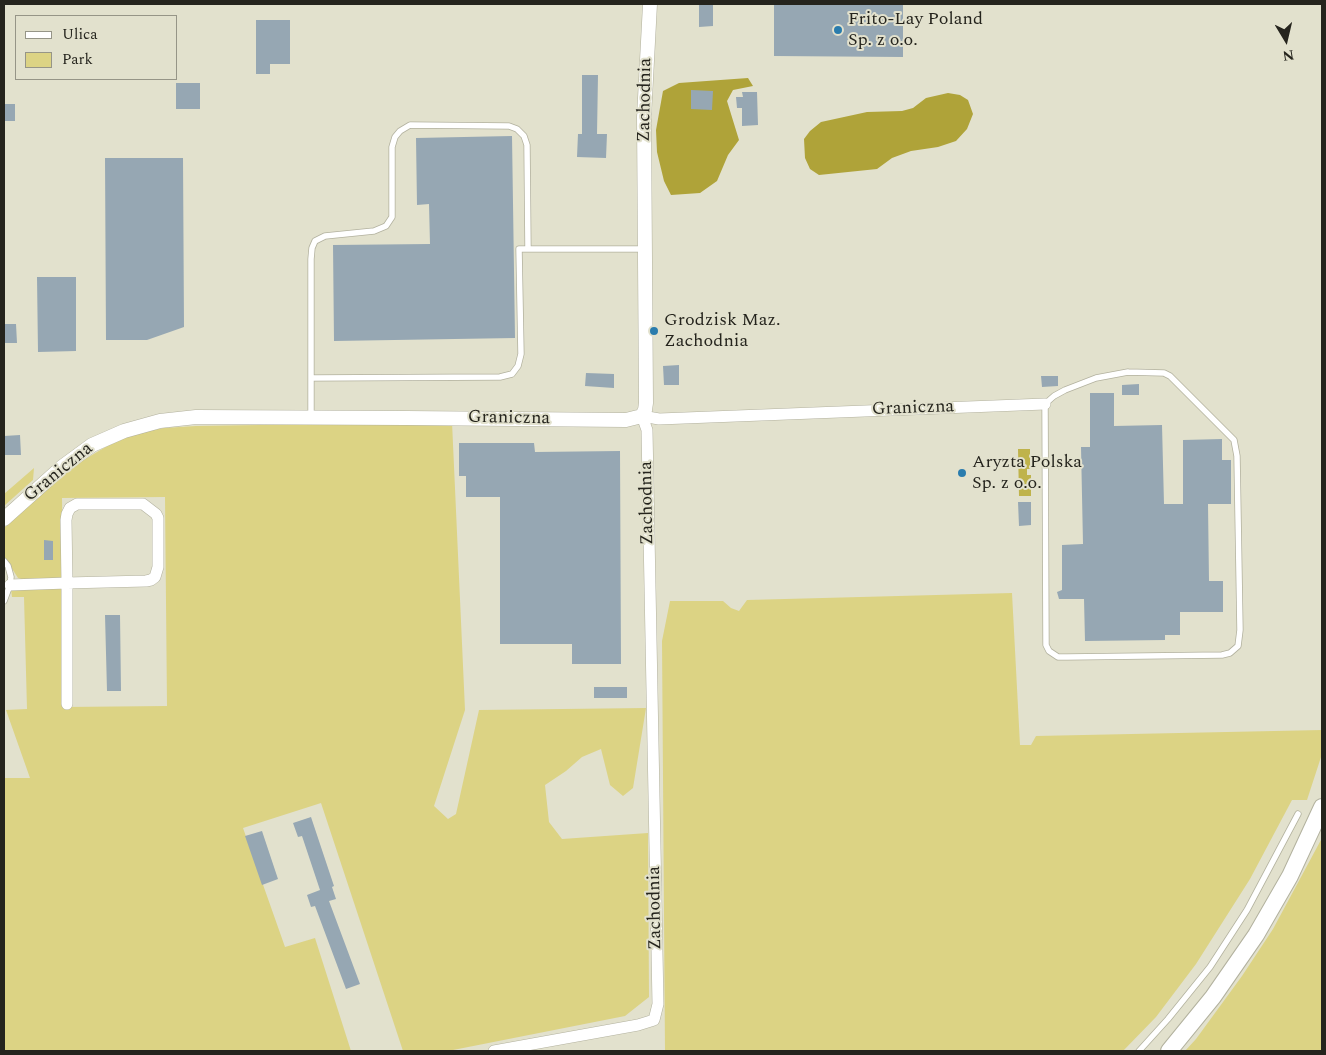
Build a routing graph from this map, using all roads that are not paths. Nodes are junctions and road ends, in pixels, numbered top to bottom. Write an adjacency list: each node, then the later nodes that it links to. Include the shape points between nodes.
1 (650, 4): 3 (street, Zachodnia, via 644,117)
2 (528, 249): 3 (lane); 4 (lane, via 519,249 522,354 512,374 500,377); 4 (lane, via 527,145 517,128 410,125 400,130 392,147 392,217 386,226 374,231 325,236 315,241 312,248)
3 (646, 249): 6 (street, Zachodnia, via 646,403)
4 (311, 378): 7 (lane)
5 (1045, 404): 5 (lane, via 1065,390 1096,378 1128,372 1164,374 1170,376 1234,440 1240,630 1235,651 1222,655 1067,657 1058,657 1050,651 1046,645); 6 (street, Graniczna, via 659,419)
6 (642, 416): 7 (street, Graniczna, via 626,420); 16 (street, Zachodnia, via 647,430 658,1004 654,1020 638,1025)
7 (311, 418): 8 (street, Graniczna, via 177,419 124,430 77,455)
8 (4, 519)
9 (4, 561): 11 (lane, via 11,577)
10 (67, 583): 10 (street, via 66,520 74,505 143,504 156,514 158,567 155,577 151,580); 11 (street); 13 (street)
11 (10, 585): 12 (lane)
12 (4, 601)
13 (68, 704)
14 (1322, 807): 18 (main road, via 1290,876 1256,935 1213,997)
15 (1298, 814): 17 (lane, via 1247,910 1210,967)
16 (494, 1051)
17 (1140, 1051)
18 (1168, 1051)

